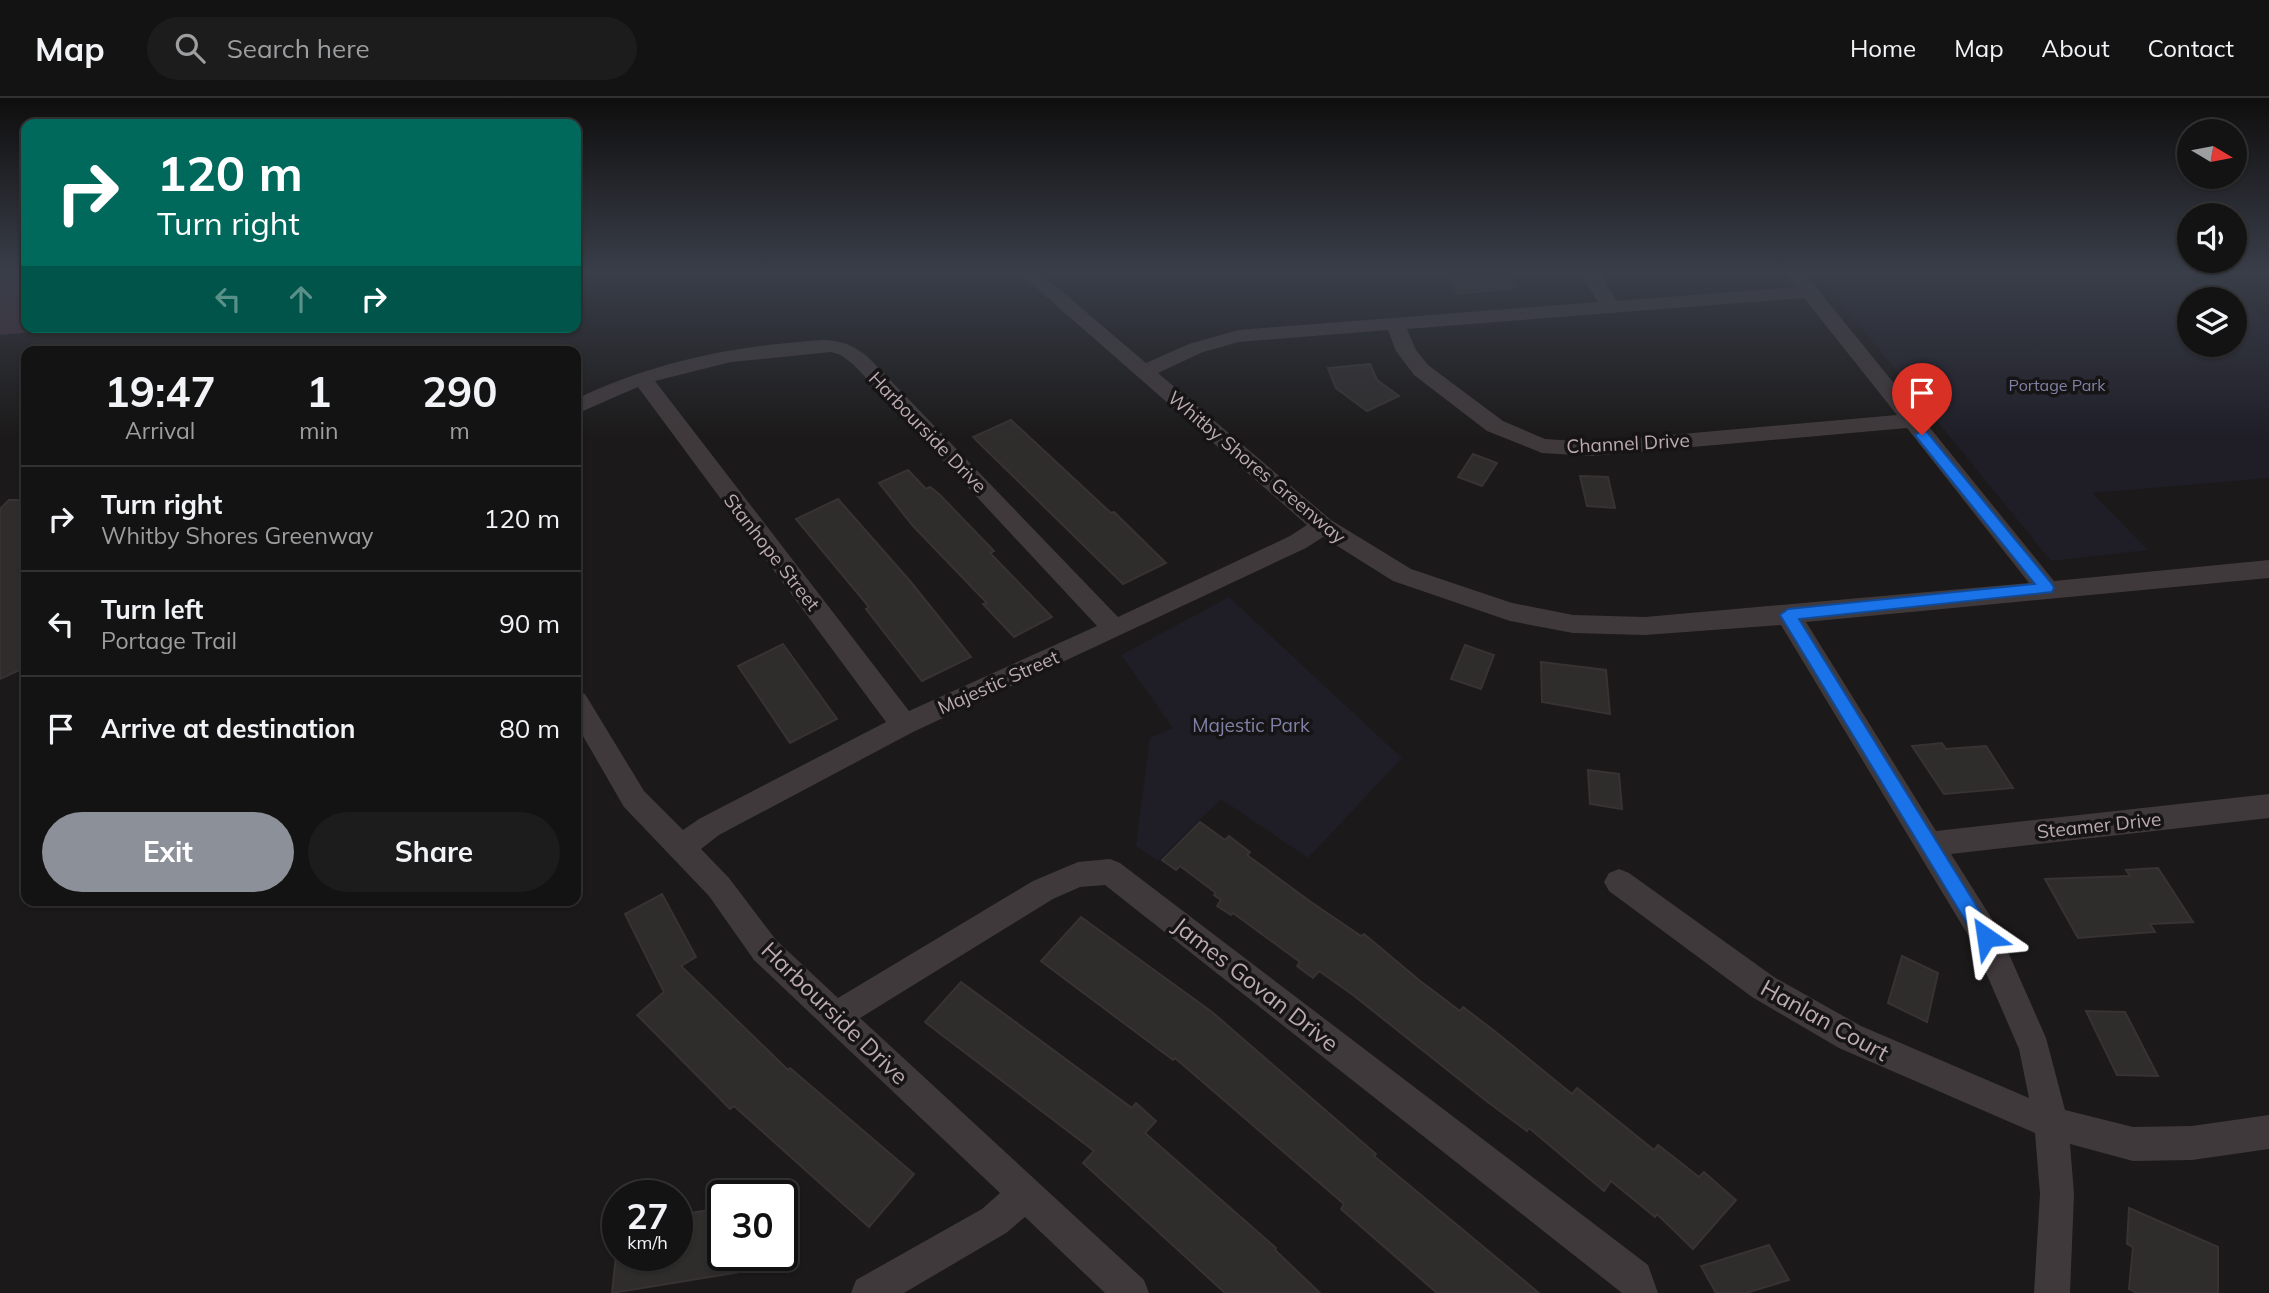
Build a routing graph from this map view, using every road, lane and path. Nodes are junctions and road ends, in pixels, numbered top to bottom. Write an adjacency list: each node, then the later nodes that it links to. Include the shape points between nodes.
1 (1091, 327): 5 (street, Whitby Shores Greenway)
2 (1350, 327): 5 (street, via 1238,336 1196,348)
3 (1396, 327): 8 (street, Channel Drive, via 1406,351 1421,370 1495,426 1542,446 1591,449)
4 (1836, 327): 8 (street)
5 (1143, 372): 9 (street, Whitby Shores Greenway)
6 (642, 378): 7 (street, Harbourside Drive); 13 (street, Harbourside Drive, via 715,356 832,345 848,351); 15 (street, Stanhope Street)
7 (581, 405)
8 (1911, 421): 11 (street)
9 (1323, 526): 12 (street, Whitby Shores Greenway, via 1402,576 1510,612 1573,624 1645,626); 13 (street, Majestic Street)
10 (2269, 569): 11 (street, Whitby Shores Greenway)
11 (2046, 588): 12 (street, Whitby Shores Greenway)
12 (1788, 615): 17 (street)
13 (1115, 629): 15 (street, Majestic Street)
14 (581, 709): 18 (street, Harbourside Drive, via 634,799)
15 (904, 725): 18 (street, Majestic Street, via 709,827)
16 (2269, 806): 17 (street, Steamer Drive)
17 (1928, 844): 21 (street, via 1986,937 2035,1049)
18 (680, 848): 20 (street, Harbourside Drive, via 719,887 765,950)
19 (1619, 882): 21 (street, Hanlan Court, via 1763,987 1850,1037 1945,1081)
20 (837, 1017): 23 (street, Harbourside Drive); 26 (street, James Govan Drive, via 1043,890 1078,875 1111,872 1635,1278)
21 (2051, 1122): 22 (street, Hanlan Court, via 2133,1143 2192,1143); 27 (street, via 2057,1194)
22 (2269, 1132)
23 (1026, 1193): 24 (street, via 994,1221); 25 (street, Harbourside Drive)
24 (869, 1293)
25 (1131, 1293)
26 (1640, 1293)
27 (2052, 1293)

